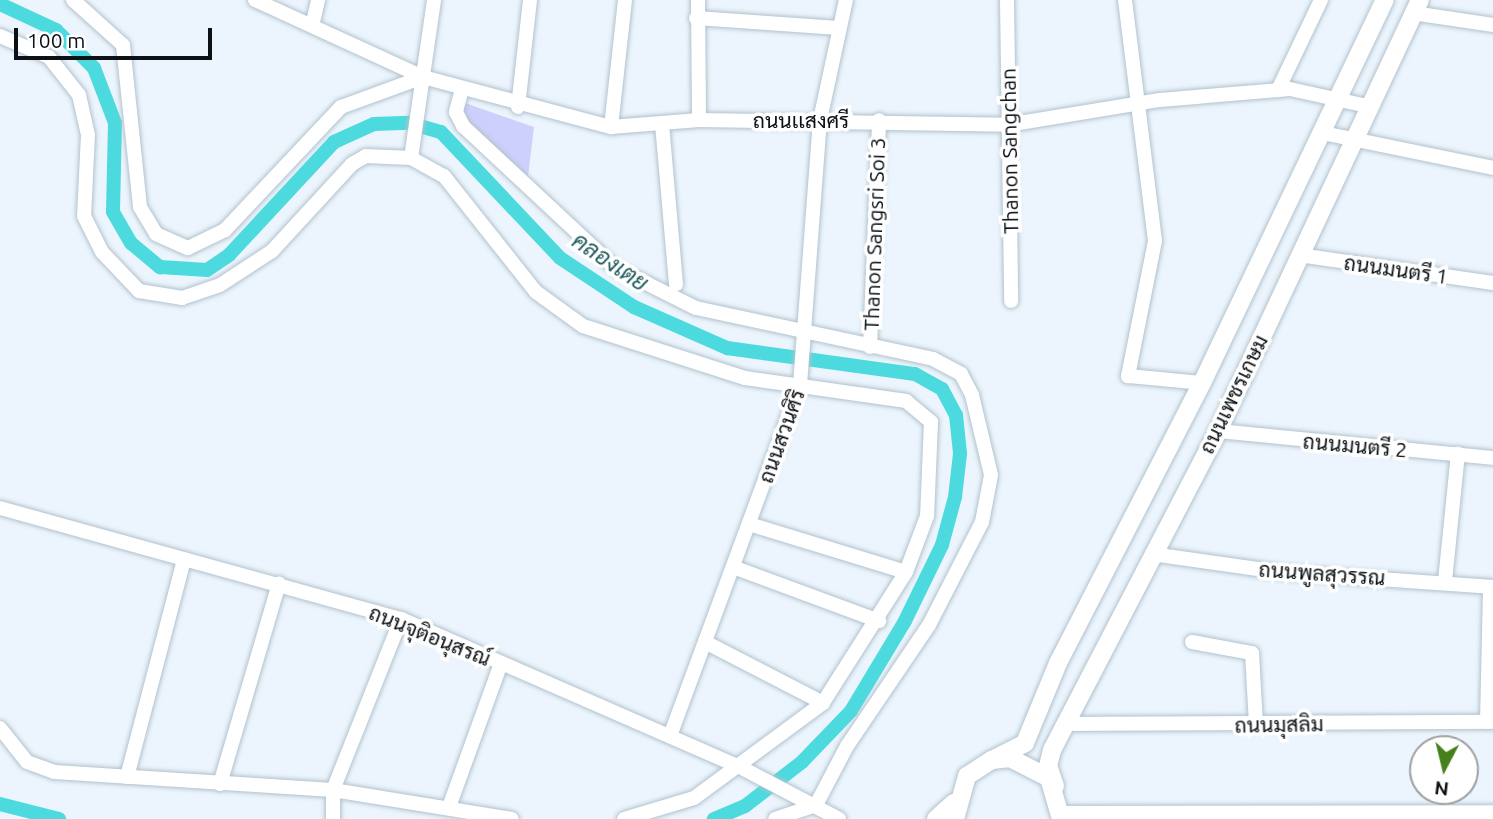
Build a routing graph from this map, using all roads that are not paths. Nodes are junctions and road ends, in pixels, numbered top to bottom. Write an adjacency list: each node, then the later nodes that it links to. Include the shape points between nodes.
1 (73, 0): 19 (street, via 123,45 140,207 156,234 188,248 225,230 341,107)
2 (255, 0): 15 (street, ถนนเเสงศรี)
3 (318, 0): 15 (street)
4 (434, 0): 19 (street)
5 (530, 0): 25 (street)
6 (625, 0): 31 (street)
7 (698, 0): 14 (street)
8 (846, 0): 17 (street, ถนนสวนศิริ)
9 (1007, 0): 30 (street, Thanon Sangchan)
10 (1125, 0): 23 (street)
11 (1321, 0): 21 (street)
12 (1385, 0): 22 (main road, ถนนเพชรเกษม)
13 (1416, 7): 16 (street); 24 (main road, ถนนเพชรเกษม)
14 (696, 18): 17 (street); 26 (street)
15 (313, 22): 19 (street, ถนนเเสงศรี)
16 (1493, 25)
17 (839, 27): 27 (street, ถนนสวนศิริ)
18 (0, 36): 34 (street, via 42,52 68,76 87,125 84,216 123,277 162,299 199,293 247,271 303,222 352,164 366,156)
19 (423, 77): 20 (street, ถนนเเสงศรี); 34 (street)
20 (462, 89): 25 (street, ถนนเเสงศรี); 40 (street, via 456,112 463,126 614,267 696,307)
21 (1278, 90): 22 (street, ถนนเเสงศรี); 23 (street, ถนนเเสงศรี)
22 (1339, 95): 24 (street, ถนนเเสงศรี); 32 (main road, ถนนเพชรเกษม)
23 (1135, 104): 30 (street, ถนนเเสงศรี); 42 (street, via 1155,241 1128,376)
24 (1367, 106): 33 (main road, ถนนเพชรเกษม)
25 (517, 107): 31 (street, ถนนเเสงศรี)
26 (698, 120): 27 (street, ถนนเเสงศรี); 29 (street, ถนนเเสงศรี)
27 (820, 120): 28 (street, ถนนเเสงศรี); 40 (street, ถนนสวนศิริ)
28 (879, 120): 30 (street, ถนนเเสงศรี); 41 (street, Thanon Sangsri Soi 3)
29 (662, 124): 31 (street, ถนนเเสงศรี); 38 (street)
30 (1007, 125): 39 (street, Thanon Sangchan)
31 (611, 127)
32 (1323, 133): 33 (street); 42 (main road, ถนนเพชรเกษม)
33 (1352, 144): 35 (street); 36 (main road, ถนนเพชรเกษม)
34 (412, 151): 43 (street, via 444,176 536,292 583,326 745,378)
35 (1493, 168)
36 (1299, 255): 37 (street, ถนนมนตรี 1); 44 (main road, ถนนเพชรเกษม)
37 (1493, 283)
38 (676, 284)
39 (1011, 301)
40 (806, 336): 41 (street); 43 (street, ถนนสวนศิริ)
41 (870, 347): 73 (street, via 933,359 961,374 990,475 982,522 929,625 847,746)
42 (1202, 383): 67 (main road, ถนนเพชรเกษม, via 1058,663 1025,743)
43 (801, 384): 48 (street, ถนนสวนศิริ); 52 (street, via 906,401 931,422 927,516)
44 (1218, 431): 45 (street, ถนนมนตรี 2); 49 (main road, ถนนเพชรเกษม)
45 (1458, 454): 46 (street, ถนนมนตรี 2); 53 (street)
46 (1493, 458)
47 (0, 508): 50 (street, ถนนจุติอนุสรณ์)
48 (749, 524): 51 (street, ถนนสวนศิริ); 52 (street)
49 (1152, 554): 53 (street, ถนนพูลสุวรรณ, via 1279,572); 63 (main road, ถนนเพชรเกษม)
50 (184, 559): 54 (street, ถนนจุติอนุสรณ์); 69 (street)
51 (733, 567): 57 (street); 58 (street, ถนนสวนศิริ)
52 (906, 572): 57 (street)
53 (1444, 581): 55 (street, ถนนพูลสุวรรณ)
54 (279, 583): 56 (street, ถนนจุติอนุสรณ์); 70 (street)
55 (1491, 587): 62 (street)
56 (401, 619): 60 (street, ถนนจุติอนุสรณ์); 72 (street)
57 (879, 621): 61 (street)
58 (705, 642): 61 (street); 66 (street, ถนนสวนศิริ)
59 (1192, 642): 64 (street, via 1252,653)
60 (501, 663): 66 (street, ถนนจุติอนุสรณ์); 74 (street)
61 (823, 704): 68 (street)
62 (1490, 722): 64 (street, ถนนมุสลิม)
63 (1065, 724): 64 (street, ถนนมุสลิม); 71 (main road, ถนนเพชรเกษม, via 1048,766)
64 (1256, 724)
65 (0, 728): 69 (street, via 35,766)
66 (670, 736): 68 (street, ถนนจุติอนุสรณ์)
67 (992, 760): 71 (main road, via 1027,762); 75 (main road, ถนนเพชรเกษม, via 967,776)
68 (740, 767): 73 (street, ถนนจุติอนุสรณ์); 80 (street, via 694,798)
69 (127, 777): 70 (street)
70 (220, 784): 72 (street)
71 (1055, 786): 77 (main road, ถนนเพชรเกษม)
72 (333, 790): 74 (street); 78 (street)
73 (816, 805): 81 (street); 82 (street, ถนนจุติอนุสรณ์)
74 (449, 807): 79 (street)
75 (955, 811): 83 (main road)
76 (1493, 812): 77 (street)
77 (1061, 816)
78 (333, 819)
79 (512, 819)
80 (624, 819)
81 (775, 819)
82 (839, 819)
83 (936, 819)

